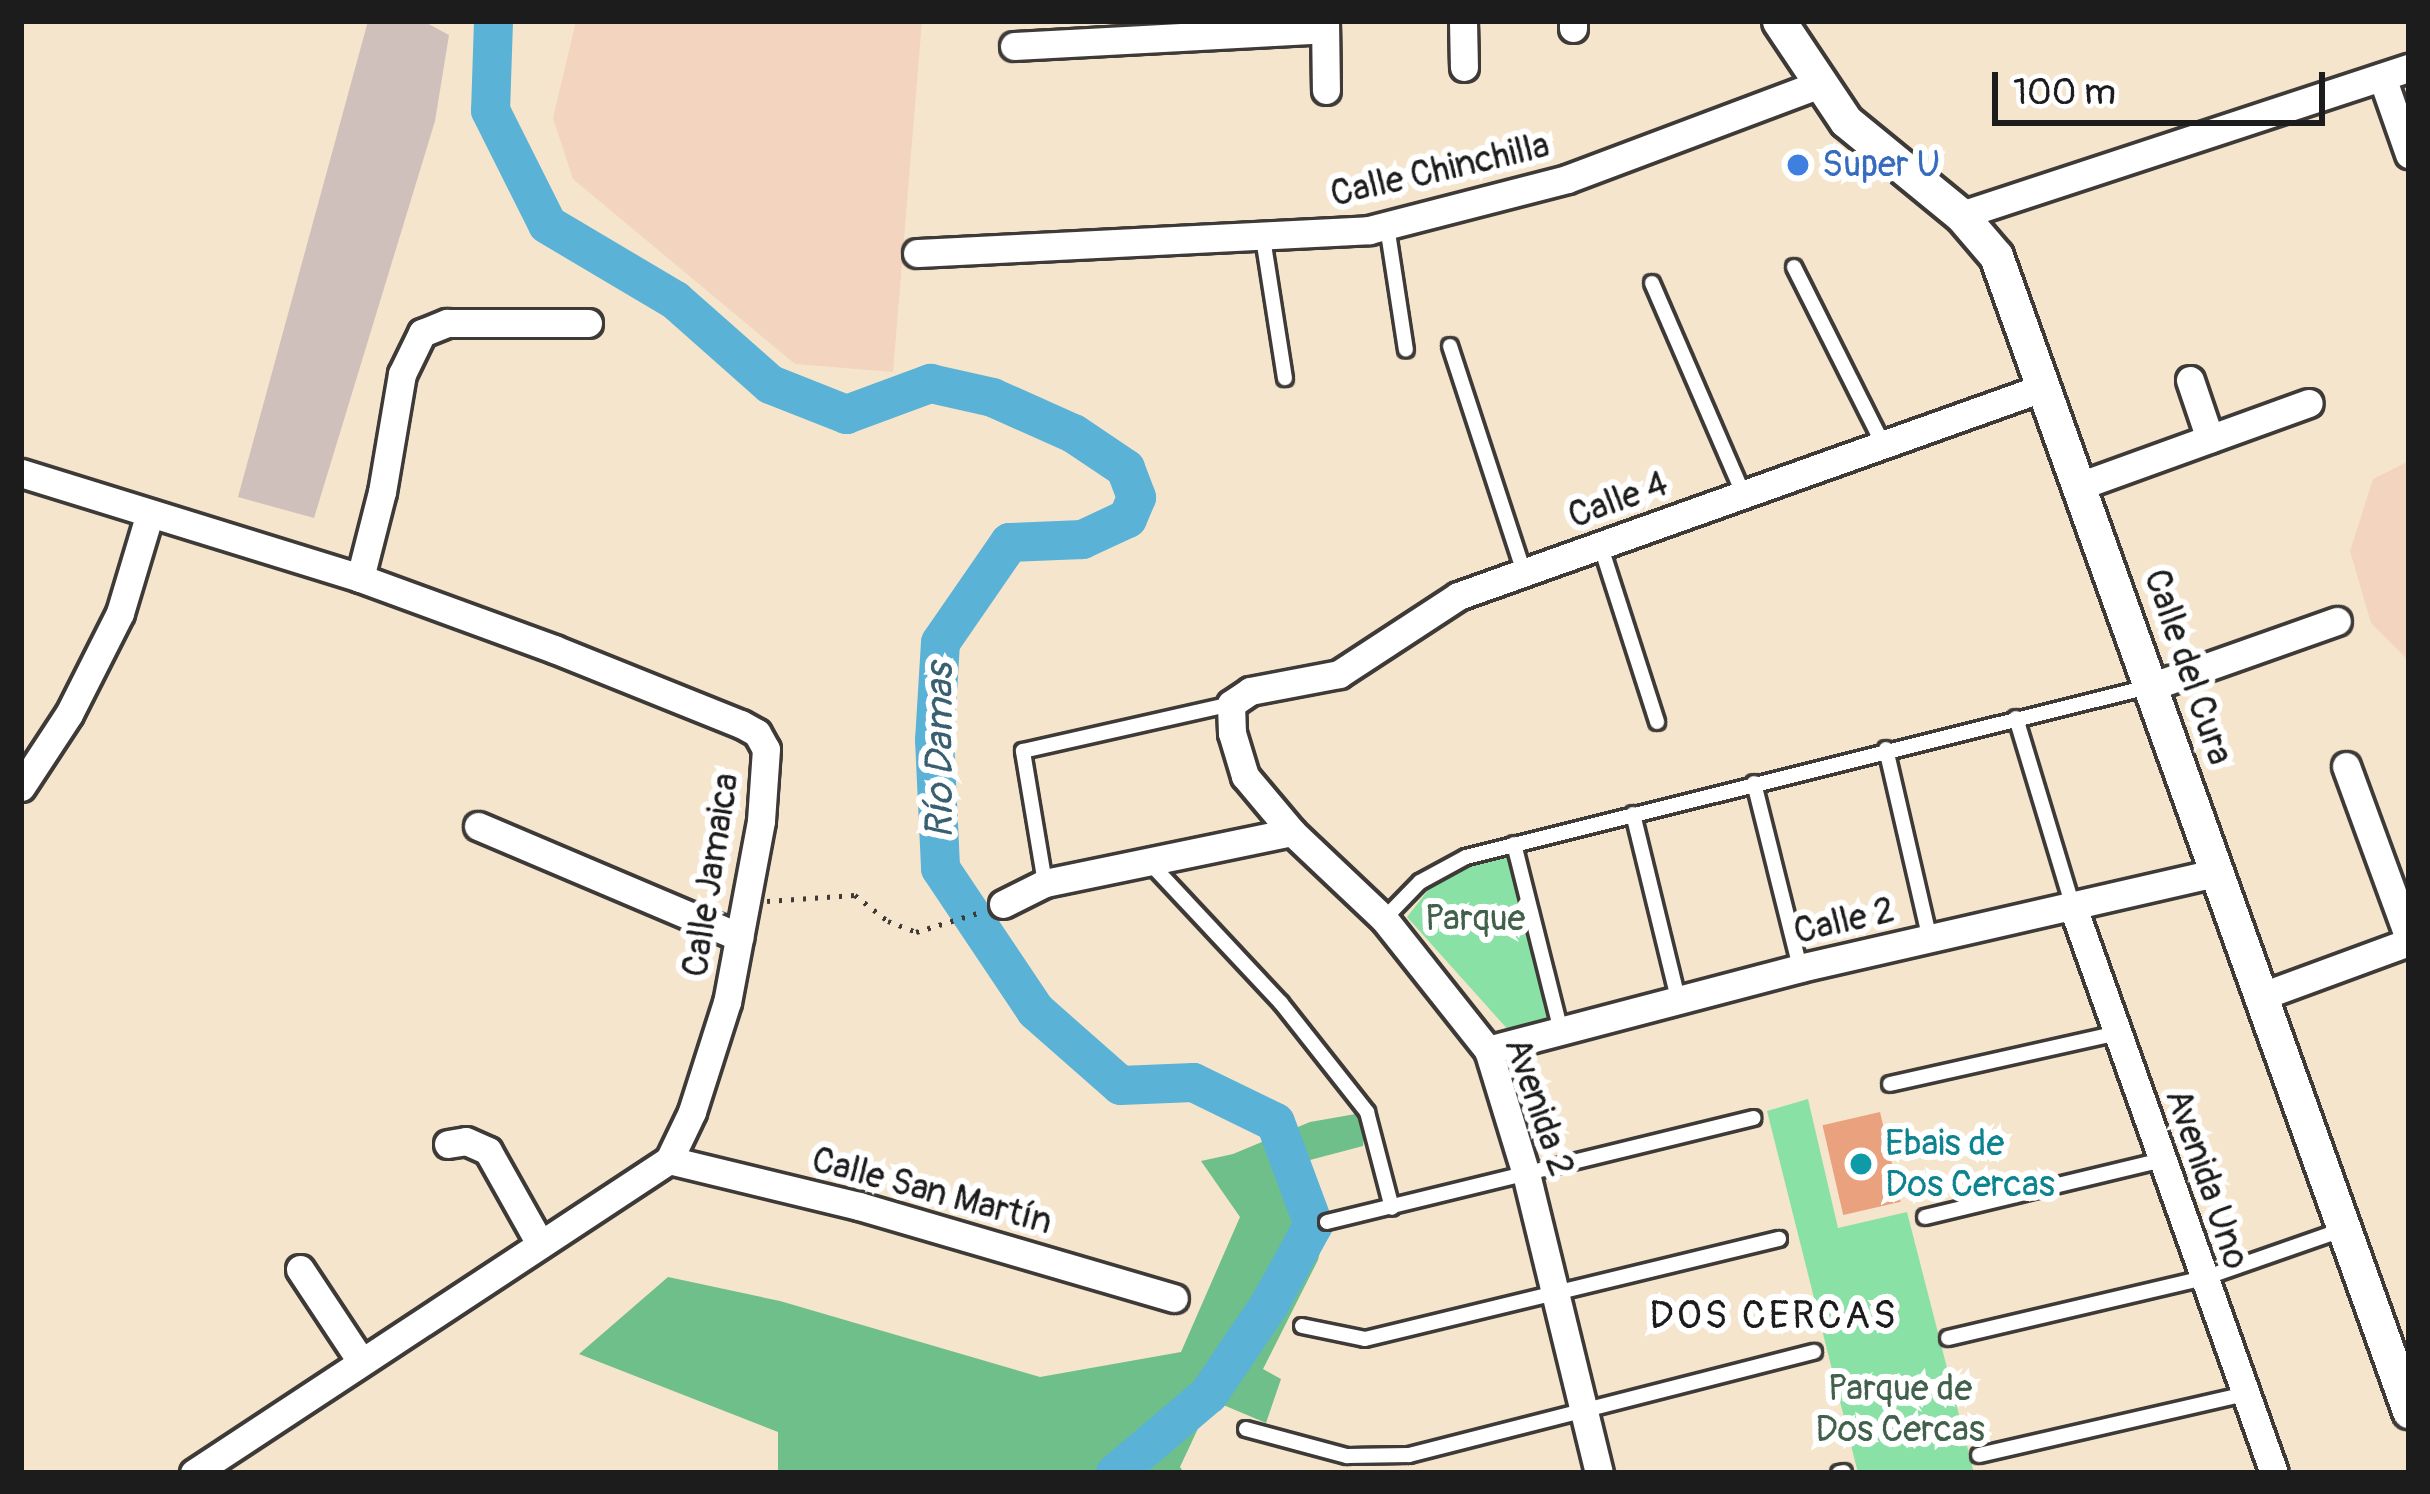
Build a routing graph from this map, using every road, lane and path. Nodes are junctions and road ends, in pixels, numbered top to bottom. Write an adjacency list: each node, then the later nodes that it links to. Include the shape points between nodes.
1 (1462, 21): 5 (street)
2 (1780, 21): 7 (street, Calle del Cura)
3 (1325, 25): 4 (street); 8 (street)
4 (1014, 46)
5 (1464, 67)
6 (2395, 72): 9 (street); 10 (street)
7 (1820, 84): 10 (street, Calle del Cura, via 1874,148); 11 (street, Calle Chinchilla, via 1567,178)
8 (1326, 90)
9 (2409, 154)
10 (1960, 215): 21 (street, Calle del Cura, via 1996,256)
11 (1387, 226): 12 (street, Calle Chinchilla); 18 (lane)
12 (1263, 238): 13 (street, Calle Chinchilla); 19 (lane)
13 (916, 253)
14 (1795, 267): 24 (lane)
15 (1652, 283): 27 (lane)
16 (588, 323): 31 (street, via 447,323 422,333 403,374)
17 (1450, 346): 30 (lane)
18 (1406, 350)
19 (1285, 378)
20 (2189, 380): 23 (street)
21 (2045, 387): 24 (street, Calle 4); 26 (street, Calle del Cura)
22 (2309, 404): 23 (street)
23 (2210, 439): 26 (street)
24 (1882, 442): 27 (street, Calle 4)
25 (21, 473): 28 (street, Calle Jamaica)
26 (2082, 485): 33 (street, Calle del Cura)
27 (1743, 493): 29 (street, Calle 4)
28 (150, 513): 31 (street, Calle Jamaica); 40 (street, via 120,613 70,714)
29 (1600, 544): 30 (street, Calle 4); 36 (lane)
30 (1524, 572): 34 (street, Calle 4, via 1458,596 1340,674 1250,691)
31 (360, 578): 48 (street, Calle Jamaica, via 757,733 766,749)
32 (2337, 621): 33 (street)
33 (2153, 686): 35 (lane); 46 (street, Calle del Cura)
34 (1231, 704): 43 (street, Avenida 2, via 1245,776); 47 (lane, via 1023,751)
35 (2016, 718): 37 (lane); 50 (lane)
36 (1657, 722)
37 (1886, 749): 39 (lane); 53 (lane)
38 (2346, 766): 54 (street)
39 (1754, 783): 41 (lane); 55 (lane)
40 (21, 787)
41 (1633, 814): 44 (lane); 57 (lane)
42 (478, 826): 52 (street)
43 (1292, 832): 45 (street); 51 (street, Avenida 2)
44 (1514, 844): 51 (lane, via 1466,856 1420,882); 58 (lane)
45 (1149, 862): 47 (street); 67 (lane, via 1282,1003 1367,1112)
46 (2219, 872): 50 (street, Calle 2); 56 (street, Calle del Cura)
47 (1046, 883): 49 (street)
48 (746, 899): 49 (path, via 855,896 916,932); 52 (street, Calle Jamaica)
49 (1003, 904)
50 (2074, 910): 53 (street, Calle 2); 59 (street, Avenida Uno)
51 (1384, 920): 60 (street, Avenida 2)
52 (739, 937): 64 (street, Calle Jamaica, via 727,1002)
53 (1930, 939): 55 (street, Calle 2)
54 (2409, 940): 56 (street)
55 (1800, 968): 57 (street, Calle 2)
56 (2262, 996): 70 (street, Calle del Cura)
57 (1678, 998): 58 (street, Calle 2)
58 (1560, 1027): 60 (street, Calle 2)
59 (2118, 1034): 61 (lane); 65 (street, Avenida Uno)
60 (1489, 1050): 66 (street, Avenida 2)
61 (1890, 1084)
62 (1754, 1118): 66 (lane)
63 (448, 1144): 72 (street, via 466,1141 488,1151)
64 (669, 1160): 72 (street); 76 (street, Calle San Martín)
65 (2162, 1160): 68 (lane); 74 (street, Avenida Uno)
66 (1526, 1174): 67 (lane); 75 (street, Avenida 2)
67 (1392, 1208): 69 (lane)
68 (1925, 1216)
69 (1328, 1222)
70 (2345, 1229): 74 (lane); 83 (street, Calle del Cura)
71 (1779, 1239): 75 (lane)
72 (539, 1242): 80 (street)
73 (300, 1268): 80 (street)
74 (2204, 1278): 78 (lane); 81 (street, Avenida Uno)
75 (1556, 1296): 77 (lane, via 1365,1339); 82 (street, Avenida 2)
76 (1174, 1298)
77 (1302, 1326)
78 (1948, 1338)
79 (1814, 1352): 82 (lane)
80 (361, 1361): 86 (street)
81 (2246, 1394): 85 (lane); 88 (street, Avenida Uno)
82 (1585, 1411): 84 (lane, via 1409,1455 1347,1456); 87 (street, Avenida 2)
83 (2409, 1411)
84 (1246, 1429)
85 (1979, 1455)
86 (194, 1473)
87 (1599, 1473)
88 (2274, 1473)

